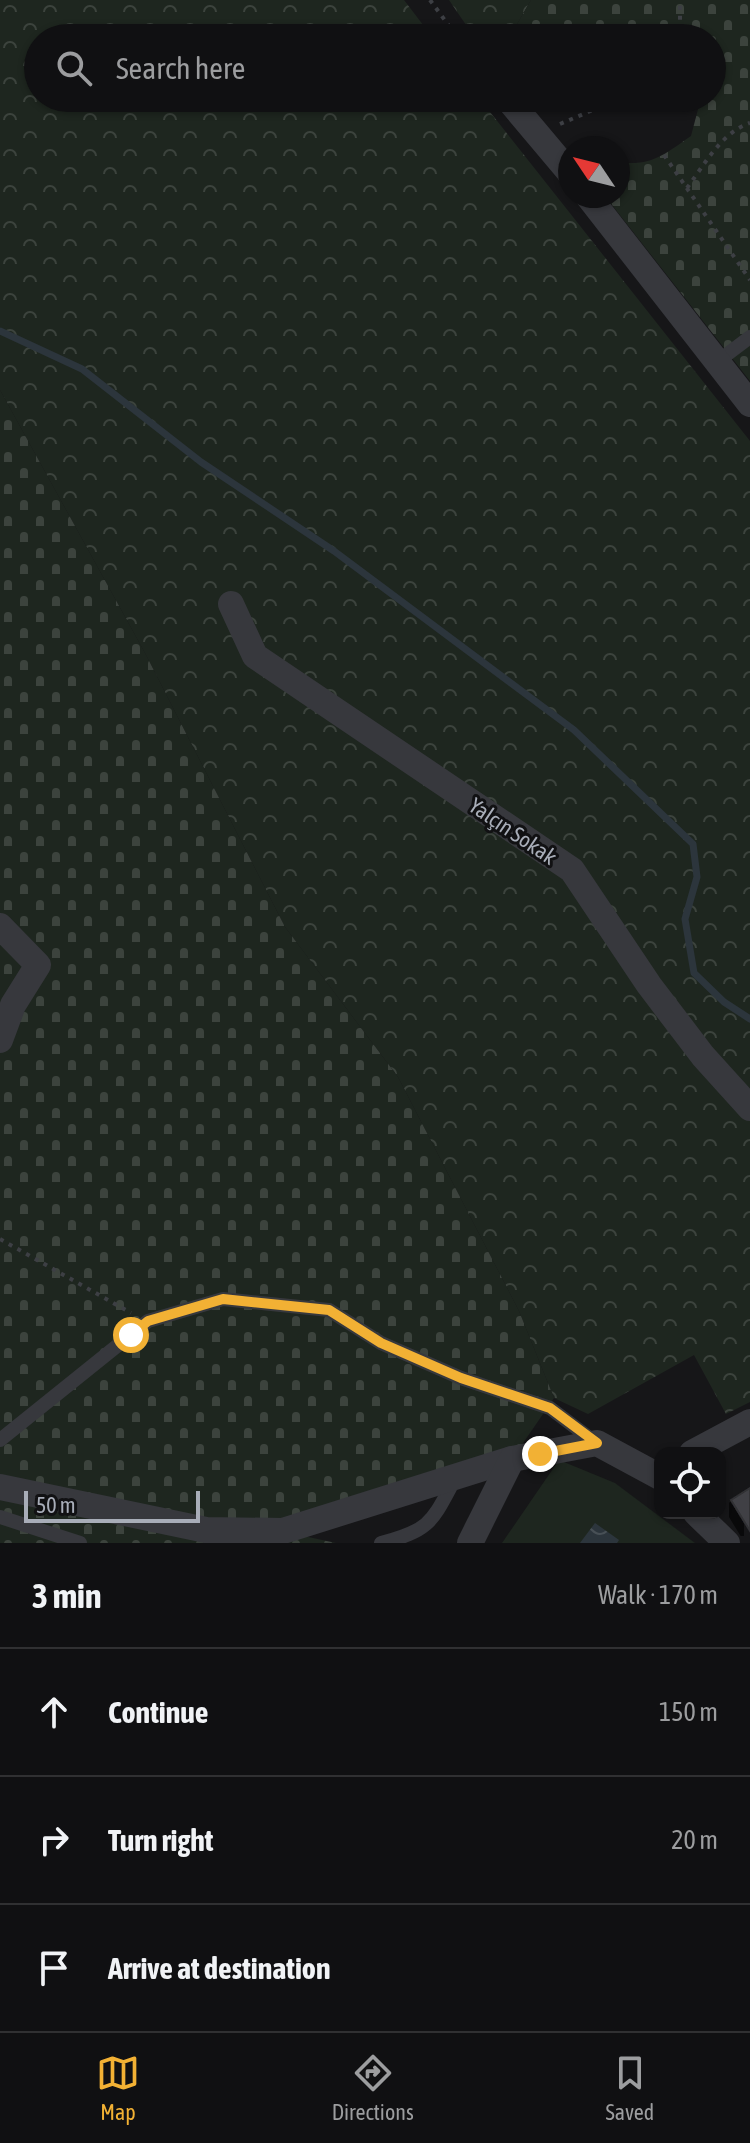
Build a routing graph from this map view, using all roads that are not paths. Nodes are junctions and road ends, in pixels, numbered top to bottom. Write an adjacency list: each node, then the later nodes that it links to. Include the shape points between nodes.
1 (520, 112): 2 (street)
2 (558, 158)
3 (597, 208): 5 (street)
4 (750, 337): 5 (lane)
5 (717, 362): 6 (street)
6 (750, 404)
7 (231, 604): 10 (street, Yalçın Sokak, via 255,656 572,870 649,985)
8 (0, 926): 9 (street, via 38,965 13,1005)
9 (0, 1040)
10 (750, 1108)
11 (750, 1422): 14 (street)
12 (0, 1440): 13 (lane, via 148,1321 223,1299 329,1310 381,1343 550,1408)
13 (597, 1443): 15 (street); 16 (street)
14 (703, 1447)
15 (512, 1459): 17 (street); 23 (street)
16 (654, 1471)
17 (456, 1477): 18 (street, via 283,1531 206,1530); 22 (lane, via 437,1516 414,1535)
18 (0, 1487)
19 (0, 1517): 21 (lane)
20 (702, 1519): 24 (street)
21 (80, 1543)
22 (381, 1543)
23 (470, 1543)
24 (727, 1543)

